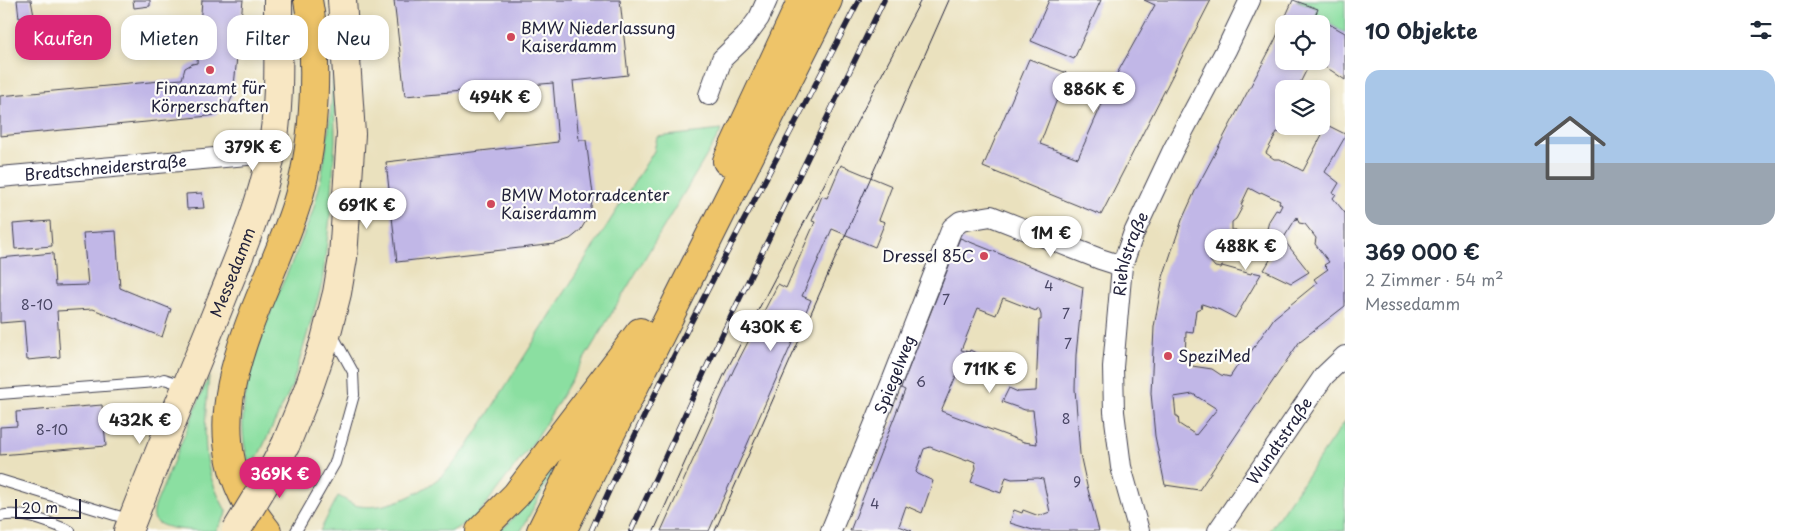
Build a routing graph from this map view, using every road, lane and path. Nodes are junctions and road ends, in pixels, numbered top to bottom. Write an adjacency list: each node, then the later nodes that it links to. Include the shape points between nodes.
1 (278, 0): 11 (main road, Messedamm, via 277,111)
2 (308, 0): 9 (highway)
3 (321, 0): 9 (highway)
4 (342, 0): 14 (main road, via 351,134 343,258)
5 (767, 0): 10 (street, via 745,37 722,59)
6 (802, 0): 15 (highway, via 718,183)
7 (828, 0): 28 (highway)
8 (1250, 0): 13 (street, Riehlstraße, via 1132,235)
9 (312, 28): 24 (highway, via 312,122 300,194 240,350 227,412 232,464 242,493)
10 (709, 94)
11 (271, 153): 12 (street, Bredtschneiderstraße); 17 (main road, Messedamm, via 252,224)
12 (0, 176)
13 (1122, 266): 29 (street, Spiegelweg, via 991,216 961,221 952,228); 30 (street, Riehlstraße, via 1113,367 1114,412 1121,467)
14 (328, 326): 23 (main road, bridge, via 309,387 286,444); 25 (lane, via 353,372 354,395 335,463)
15 (640, 332): 26 (highway, via 516,495); 27 (highway)
16 (1345, 356): 31 (street, Wundtstraße, via 1324,376)
17 (188, 386): 18 (lane, via 164,379); 21 (main road, Messedamm)
18 (0, 394)
19 (0, 480): 21 (lane)
20 (0, 516): 22 (lane, via 11,513)
21 (130, 526)
22 (70, 531)
23 (236, 531)
24 (267, 531)
25 (296, 531)
26 (480, 531)
27 (541, 531)
28 (562, 531)
29 (831, 531)
30 (1139, 531)
31 (1218, 531)

